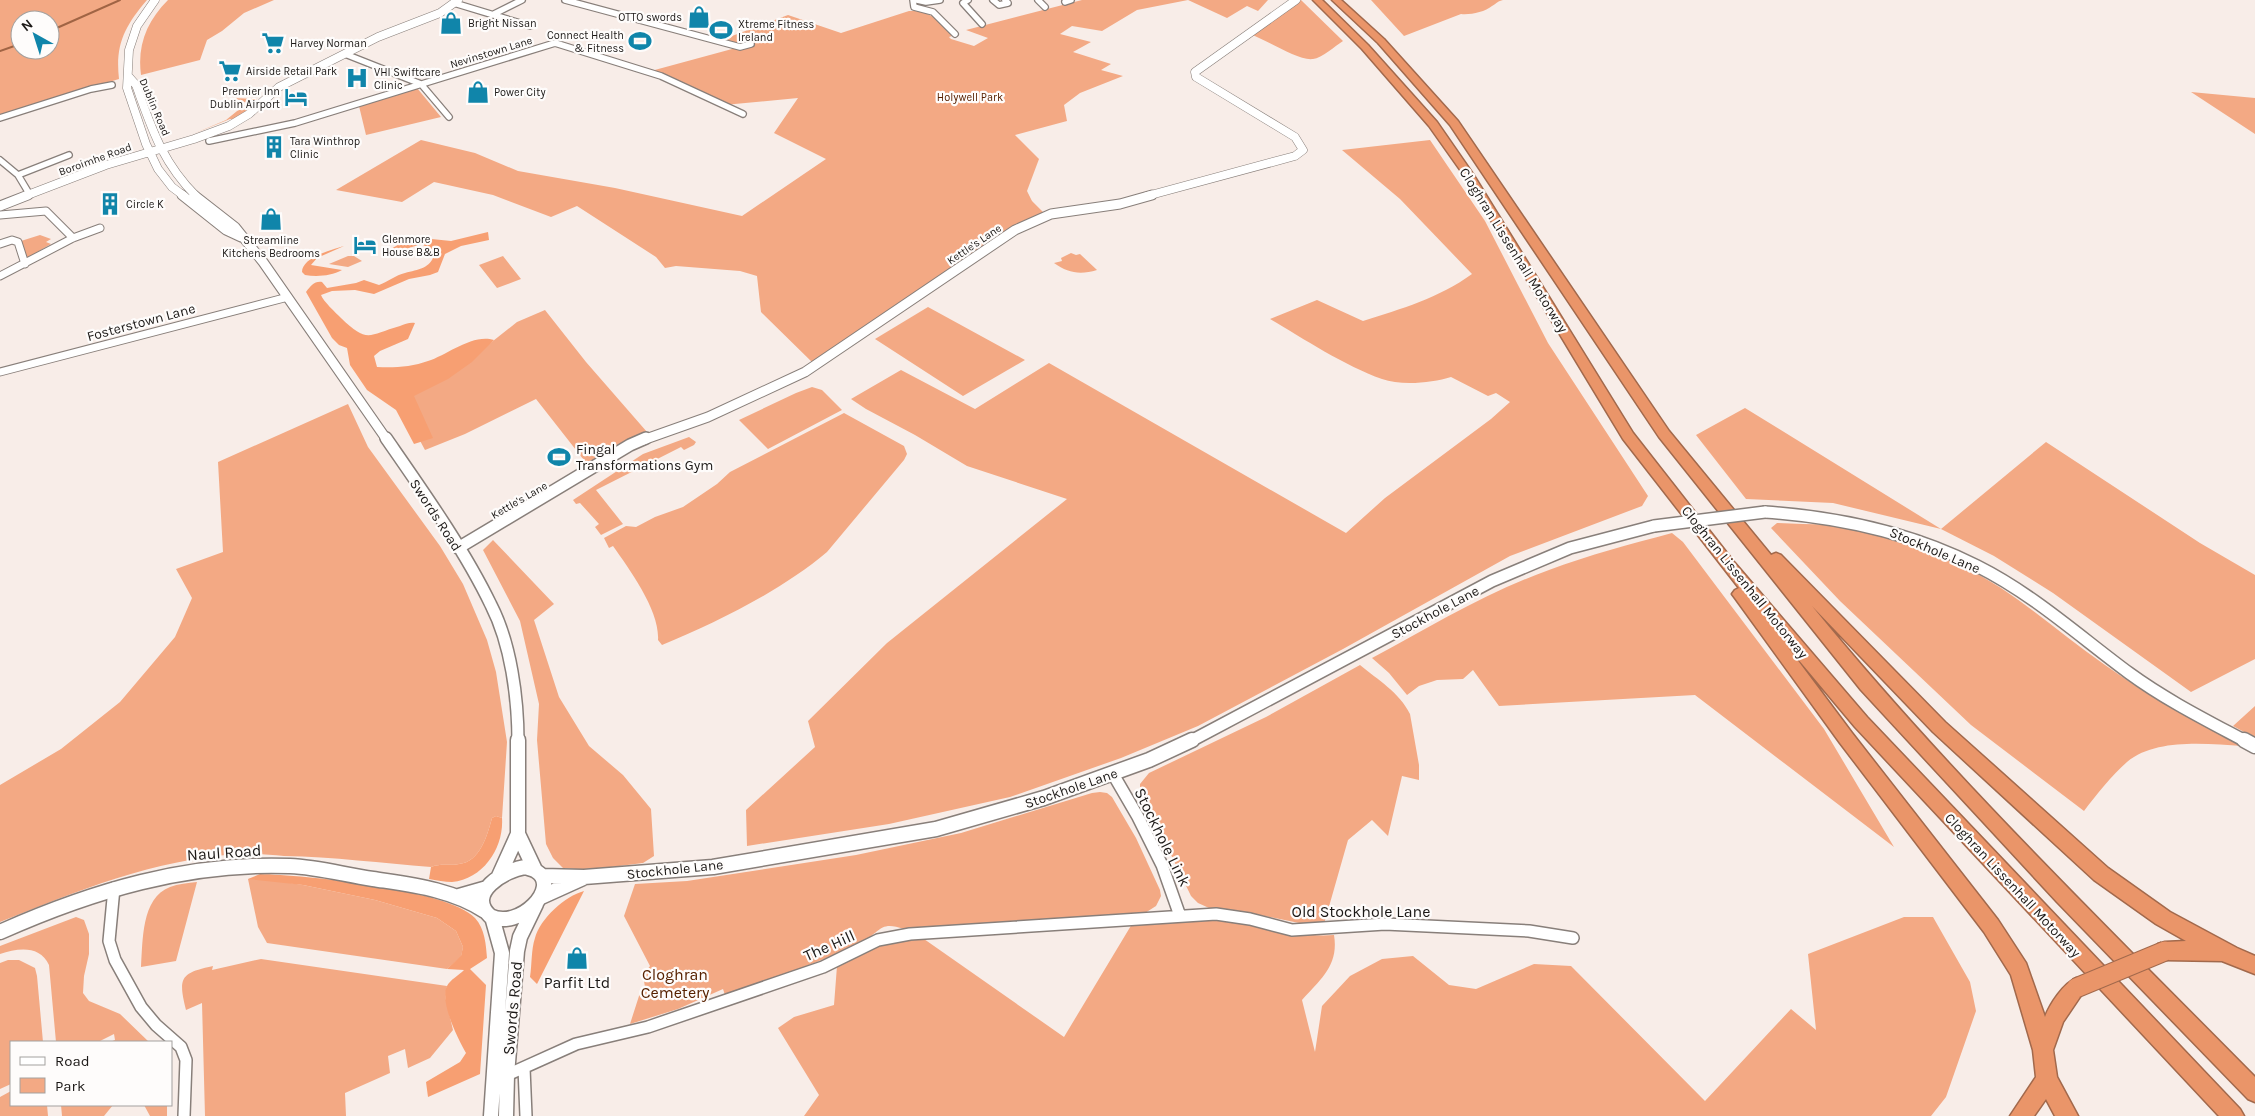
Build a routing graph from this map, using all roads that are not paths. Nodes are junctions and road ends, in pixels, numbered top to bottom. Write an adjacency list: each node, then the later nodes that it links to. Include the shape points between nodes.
1 (155, 0): 26 (street, Dublin Road, via 133,34 129,50)
2 (522, 0): 19 (street)
3 (565, 0): 24 (street, via 740,48)
4 (939, 0): 17 (street)
5 (968, 0): 20 (street, via 963,3)
6 (993, 0): 7 (street, via 999,5 1008,3)
7 (1005, 0)
8 (1038, 0): 18 (street)
9 (1071, 0): 16 (street)
10 (1296, 0): 53 (street, Kettle's Lane, via 1195,72 1196,77 1295,137 1303,150 1295,156 1120,204 1040,218 1015,230 805,372 708,417 630,445)
11 (1318, 0): 51 (highway, Cloghran Lissenhall Motorway, via 1434,124)
12 (1336, 0): 23 (highway, Cloghran Lissenhall Motorway)
13 (1340, 0): 23 (highway)
14 (456, 2): 19 (street); 25 (street, via 422,21)
15 (915, 2): 17 (street); 17 (street, via 916,8 921,10)
16 (1065, 2)
17 (929, 6): 22 (street)
18 (1045, 7)
19 (492, 15): 21 (street)
20 (982, 24)
21 (530, 26)
22 (955, 34)
23 (1381, 41): 52 (highway, Cloghran Lissenhall Motorway, via 1454,123)
24 (751, 44)
25 (345, 54): 27 (street); 34 (street, via 274,90 246,116)
26 (129, 77): 32 (street, Dublin Road, via 136,85); 36 (street, Dublin Road, via 127,88)
27 (421, 84): 29 (street, Nevinstown Lane, via 558,43 661,76); 30 (street); 34 (street, Nevinstown Lane, via 295,123)
28 (112, 85): 31 (street)
29 (743, 114)
30 (449, 117)
31 (0, 118)
32 (154, 131): 33 (street, via 165,139); 35 (street, Dublin Road)
33 (193, 137): 34 (street); 35 (street)
34 (210, 137): 35 (street)
35 (160, 147): 36 (street, Boroimhe Road); 45 (street, Swords Road, via 179,179 235,227)
36 (148, 150): 40 (street, Boroimhe Road); 45 (street, Swords Road, via 172,187 226,230)
37 (69, 155): 39 (street, via 35,172)
38 (0, 160): 39 (street)
39 (18, 175): 40 (street)
40 (30, 195): 41 (street, Boroimhe Road)
41 (0, 206)
42 (0, 215): 44 (street, via 46,211)
43 (100, 228): 44 (street)
44 (73, 238): 47 (street)
45 (242, 238): 49 (street, Swords Road)
46 (0, 244): 47 (street, via 12,240 18,242)
47 (25, 264): 48 (street)
48 (0, 276)
49 (288, 297): 50 (street, Fosterstown Lane); 53 (street, Swords Road)
50 (0, 372)
51 (1628, 436): 70 (highway, via 1846,738 1991,926 2019,970 2034,1011); 81 (highway, Cloghran Lissenhall Motorway, via 1729,566 1861,722)
52 (1689, 467): 68 (highway, via 1939,727 2060,838 2101,874 2163,918); 74 (highway, Cloghran Lissenhall Motorway, via 1867,685 2064,896)
53 (458, 548): 56 (street, Swords Road, via 492,606 511,663 518,720)
54 (2255, 746): 55 (street, Stockhole Lane, bridge, via 2155,691 2037,603 1974,564 1899,532 1859,522 1765,512 1654,526 1570,548 1500,577 1204,735)
55 (1113, 774): 59 (street, Stockhole Lane, via 1044,798 917,832 713,866); 65 (street, Stockhole Link, via 1162,865)
56 (518, 834): 57 (street, Swords Road); 58 (street, Swords Road)
57 (538, 873): 58 (street, via 525,867); 59 (street, Stockhole Lane); 63 (street, via 544,888)
58 (499, 876): 61 (street)
59 (584, 877): 63 (street, Stockhole Lane)
60 (114, 888): 62 (street, Naul Road, via 193,871 292,866); 66 (street, Naul Road); 75 (street, via 109,941 115,960 141,1008 181,1047 186,1060)
61 (487, 888): 62 (street, Naul Road); 64 (street, via 484,896)
62 (459, 896): 64 (street, Naul Road)
63 (539, 901): 64 (street, via 512,920 498,920); 72 (street, Swords Road, via 520,937 517,951)
64 (488, 914): 76 (street, Swords Road, via 502,953)
65 (1180, 916): 67 (street, Old Stockhole Lane, via 1216,914 1292,930 1385,924 1529,931); 71 (street, The Hill, via 910,934 878,940 823,967 648,1027 576,1044)
66 (0, 932)
67 (1573, 938)
68 (2230, 955): 69 (highway); 70 (highway, bridge, via 2200,950 2165,951 2076,988 2055,1016)
69 (2255, 965)
70 (2043, 1050): 73 (highway)
71 (524, 1068): 72 (street, The Hill); 78 (street, Swords Road)
72 (507, 1076): 77 (street, Swords Road)
73 (2048, 1080): 79 (highway); 80 (highway)
74 (2255, 1092)
75 (184, 1116)
76 (491, 1116)
77 (506, 1116)
78 (526, 1116)
79 (2021, 1116)
80 (2067, 1116)
81 (2233, 1116)

